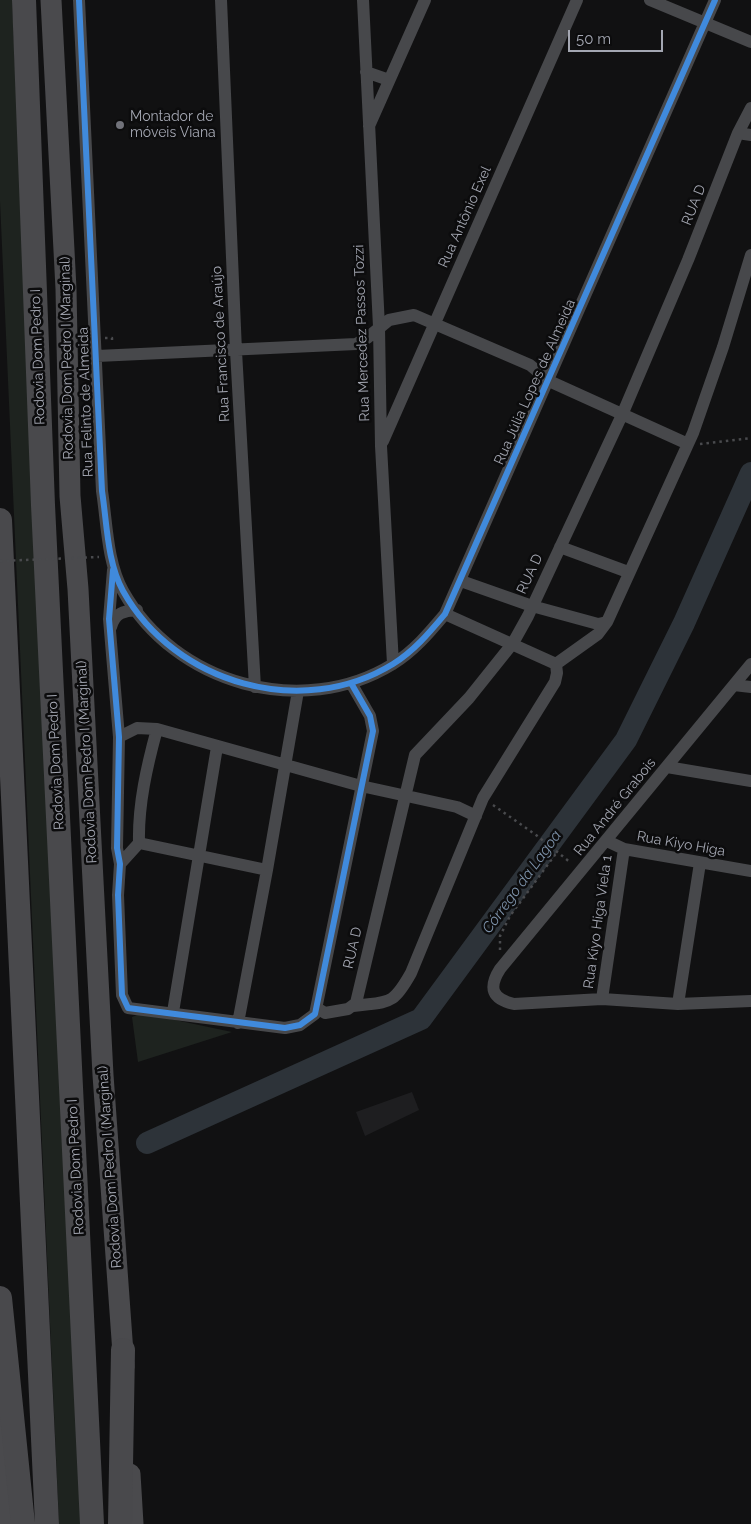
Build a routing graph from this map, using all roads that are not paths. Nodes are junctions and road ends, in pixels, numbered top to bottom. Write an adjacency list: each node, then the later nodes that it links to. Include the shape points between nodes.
1 (24, 0): 75 (highway, Rodovia Dom Pedro I, via 43,505)
2 (51, 0): 70 (highway, Rodovia Dom Pedro I (Marginal), via 66,289 70,496 78,589 103,1075)
3 (79, 0): 21 (street, Rua Felinto de Almeida)
4 (221, 0): 20 (street, Rua Francisco de Araújo)
5 (363, 0): 12 (street, Rua Mercedez Passos Tozzi)
6 (425, 0): 13 (street)
7 (577, 0): 18 (street, Rua Antônio Exel)
8 (650, 0): 10 (street)
9 (715, 0): 10 (street, Rua Júlia Lopes de Almeida)
10 (705, 23): 11 (street); 22 (street, Rua Júlia Lopes de Almeida)
11 (751, 42)
12 (366, 72): 13 (street); 15 (street, Rua Mercedez Passos Tozzi)
13 (389, 80): 15 (street)
14 (751, 108): 16 (street, RUA D)
15 (368, 128): 19 (street, Rua Mercedez Passos Tozzi)
16 (745, 134): 23 (street, RUA D)
17 (751, 255): 24 (street, via 723,347)
18 (435, 324): 19 (street, via 406,315); 22 (street, via 530,365); 25 (street, Rua Antônio Exel)
19 (379, 328): 20 (street, via 356,344); 25 (street, Rua Mercedez Passos Tozzi)
20 (236, 351): 21 (street); 42 (street, Rua Francisco de Araújo)
21 (97, 356): 28 (street, Rua Felinto de Almeida, via 102,491)
22 (549, 381): 23 (street); 30 (street, Rua Júlia Lopes de Almeida)
23 (622, 415): 24 (street); 27 (street, RUA D)
24 (688, 444): 29 (street)
25 (381, 446): 37 (street, Rua Mercedez Passos Tozzi)
26 (0, 520): 74 (highway)
27 (560, 547): 29 (street); 31 (street, RUA D)
28 (114, 567): 32 (street, Rua Felinto de Almeida, via 123,591); 35 (street)
29 (628, 572): 34 (street)
30 (461, 581): 31 (street); 33 (street, Rua Júlia Lopes de Almeida)
31 (532, 606): 34 (street, via 598,624); 36 (street, RUA D)
32 (137, 610): 35 (street, via 116,615); 42 (street, Rua Felinto de Almeida, via 161,638 182,655 221,677)
33 (445, 614): 36 (street); 37 (street, Rua Júlia Lopes de Almeida, via 420,644)
34 (607, 622): 38 (street, via 598,634)
35 (110, 630): 46 (street)
36 (513, 643): 38 (street); 52 (street, RUA D, via 469,698 415,755)
37 (393, 664): 40 (street, Rua Júlia Lopes de Almeida)
38 (556, 664): 53 (street, via 555,682)
39 (751, 664): 41 (street, Rua André Grabois)
40 (351, 683): 44 (street, Rua Júlia Lopes de Almeida); 51 (street, via 373,723)
41 (734, 685): 43 (street); 49 (street, Rua André Grabois)
42 (255, 687): 44 (street, Rua Felinto de Almeida)
43 (751, 687)
44 (298, 691): 48 (street)
45 (157, 729): 46 (street, via 137,728); 47 (street); 55 (street, via 146,767)
46 (119, 737): 59 (street, via 117,848)
47 (217, 747): 48 (street); 57 (street)
48 (286, 765): 51 (street); 60 (street)
49 (667, 767): 50 (street); 54 (street, Rua André Grabois)
50 (751, 781)
51 (361, 786): 52 (street); 66 (street)
52 (404, 795): 53 (street, via 457,807); 65 (street, RUA D)
53 (476, 816): 65 (street, via 401,992 394,1000)
54 (607, 841): 56 (street, Rua Kiyo Higa); 62 (street, Rua André Grabois, via 500,969 493,988 502,1001 524,1004)
55 (139, 843): 57 (street); 59 (street)
56 (624, 849): 58 (street, Rua Kiyo Higa); 62 (street, Rua Kiyo Higa Viela 1)
57 (200, 856): 60 (street); 67 (street)
58 (700, 863): 61 (street, Rua Kiyo Higa); 64 (street)
59 (120, 864): 67 (street, via 118,895 124,1003 128,1008)
60 (268, 870): 68 (street)
61 (751, 871)
62 (602, 999): 64 (street)
63 (751, 1001): 64 (street)
64 (678, 1004)
65 (353, 1006): 66 (street, via 325,1013)
66 (317, 1008): 68 (street, via 315,1014 300,1026 285,1028)
67 (173, 1012): 68 (street)
68 (238, 1023)
69 (0, 1298): 73 (highway)
70 (123, 1350): 76 (highway); 77 (highway, Rodovia Dom Pedro I (Marginal))
71 (0, 1404): 72 (highway)
72 (4, 1524)
73 (23, 1524)
74 (46, 1524)
75 (92, 1524)
76 (120, 1524)
77 (134, 1524)

